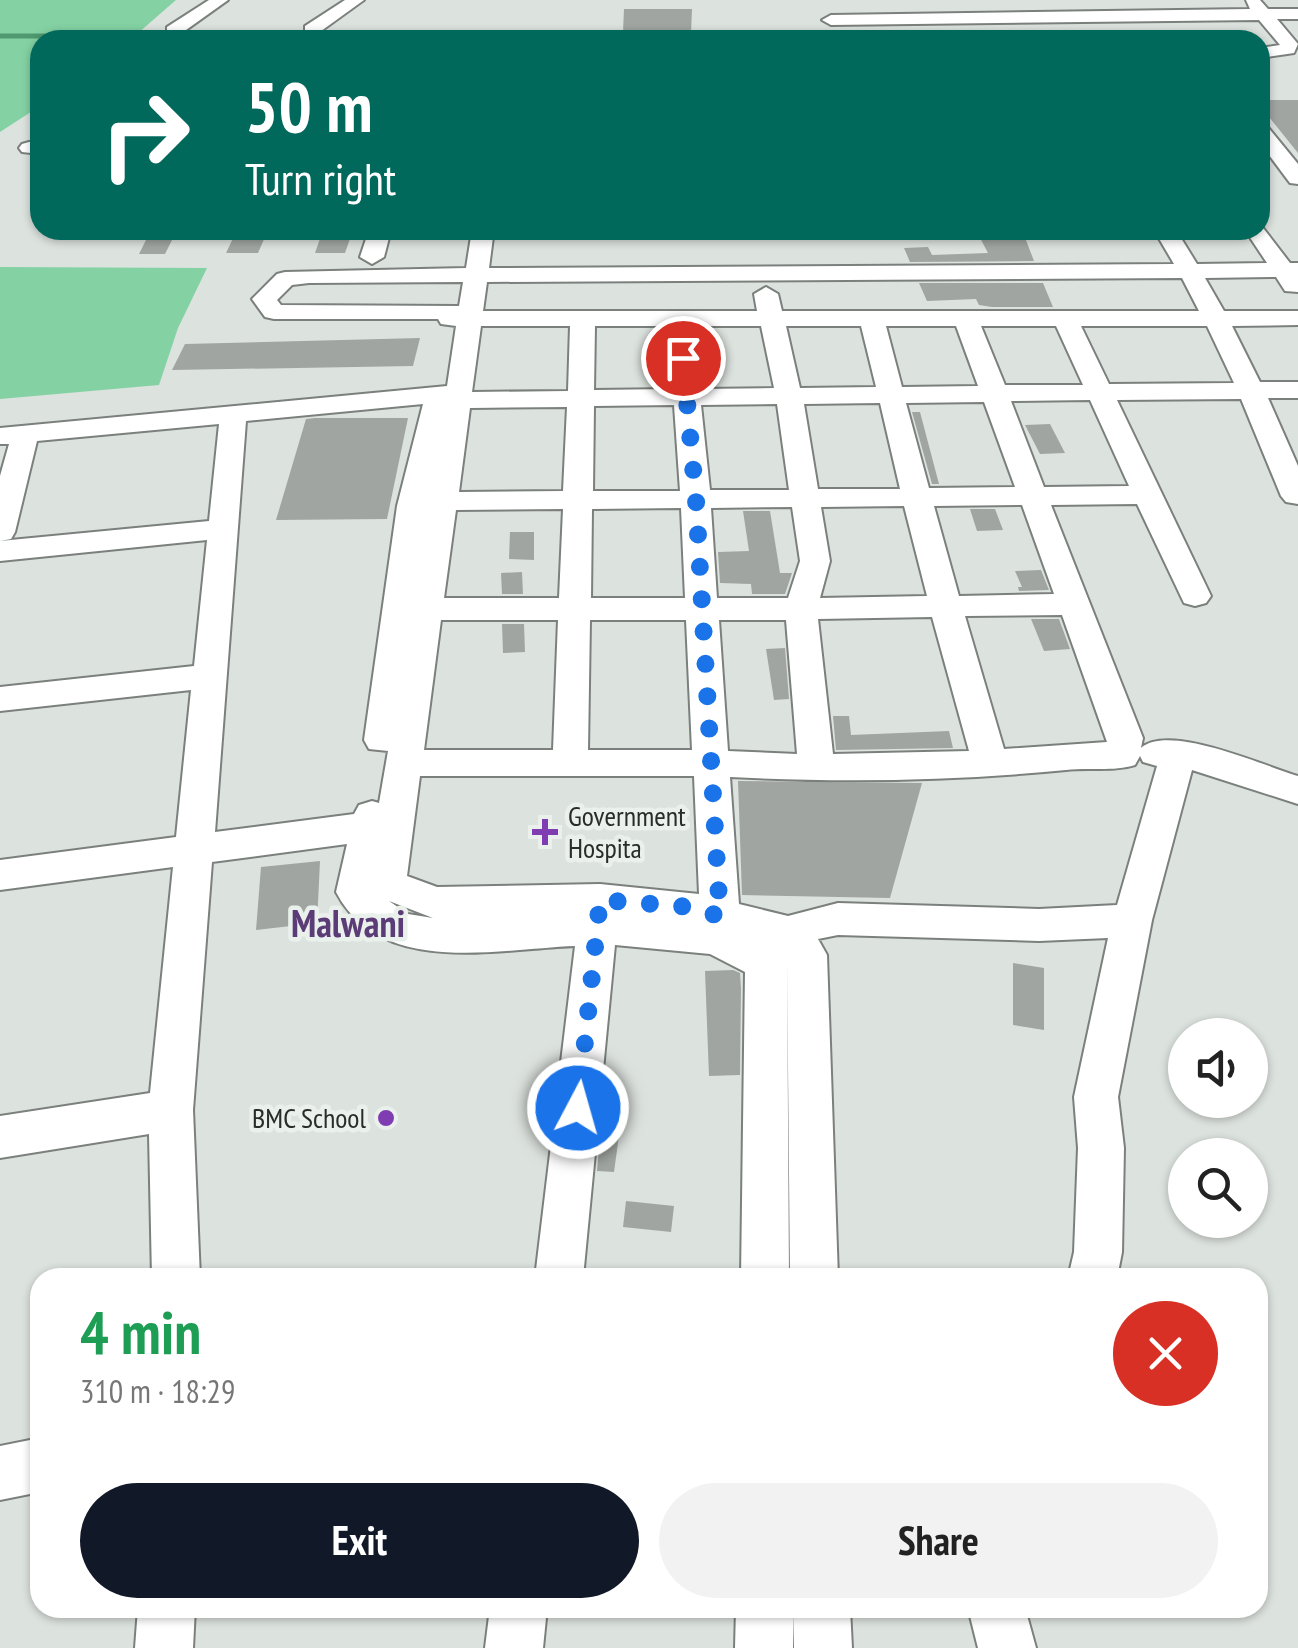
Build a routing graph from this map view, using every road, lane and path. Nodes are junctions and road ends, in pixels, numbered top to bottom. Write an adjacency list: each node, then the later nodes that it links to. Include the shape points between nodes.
1 (220, 0): 12 (street)
2 (356, 0): 13 (street)
3 (828, 0): 11 (street)
4 (1257, 7): 6 (street); 7 (street); 19 (street, via 1289,44)
5 (1045, 12): 8 (street); 9 (street)
6 (1298, 14)
7 (1174, 16): 9 (street); 18 (street)
8 (972, 18): 10 (street); 16 (street)
9 (1107, 18): 17 (street)
10 (903, 19): 11 (street); 15 (street)
11 (831, 20): 14 (street)
12 (173, 30)
13 (311, 30)
14 (834, 30)
15 (908, 30)
16 (978, 30)
17 (1115, 30)
18 (1184, 30)
19 (1270, 53)
20 (1270, 150): 21 (street)
21 (1298, 150)
22 (1270, 152): 23 (street)
23 (1298, 178)
24 (377, 240): 29 (street)
25 (466, 240): 31 (street)
26 (479, 240): 31 (street)
27 (1172, 240): 32 (street)
28 (1264, 240): 33 (street)
29 (372, 256): 30 (street); 31 (street)
30 (275, 257)
31 (466, 268): 34 (street); 36 (street); 36 (street, via 285,279 264,300 274,312)
32 (1191, 270): 33 (street); 34 (street); 41 (street)
33 (1290, 270): 35 (street)
34 (762, 272): 37 (street)
35 (1298, 292)
36 (457, 317): 43 (street); 48 (street)
37 (771, 318): 38 (street); 44 (street); 50 (street)
38 (872, 318): 39 (street); 51 (street)
39 (966, 318): 40 (street); 49 (street)
40 (1065, 318): 41 (street); 47 (street)
41 (1217, 318): 42 (street); 46 (street)
42 (1298, 318)
43 (583, 319): 44 (street); 52 (street)
44 (679, 319): 53 (street)
45 (1298, 390): 46 (street)
46 (1253, 391): 47 (street); 58 (street)
47 (1103, 394): 49 (street); 56 (street)
48 (451, 396): 52 (street); 54 (street); 63 (street); 84 (street, via 412,506)
49 (996, 396): 51 (street); 57 (street)
50 (789, 397): 51 (street); 53 (street); 59 (street)
51 (891, 397): 60 (street)
52 (580, 398): 53 (street); 61 (street)
53 (687, 398): 62 (street)
54 (233, 416): 55 (street); 64 (street)
55 (13, 435): 65 (street)
56 (1148, 495): 57 (street); 67 (street)
57 (1033, 496): 60 (street); 68 (street)
58 (1296, 496)
59 (805, 498): 60 (street); 62 (street); 73 (street, via 815,561)
60 (916, 498): 69 (street)
61 (578, 500): 62 (street); 63 (street); 70 (street)
62 (696, 500): 72 (street)
63 (442, 502): 71 (street)
64 (223, 529): 66 (street); 74 (street)
65 (0, 532)
66 (0, 551)
67 (1195, 596)
68 (1074, 604): 69 (street); 77 (street, via 1125,738)
69 (943, 607): 73 (street); 81 (street)
70 (575, 608): 71 (street); 72 (street); 79 (street)
71 (427, 609): 78 (street)
72 (702, 609): 73 (street); 80 (street)
73 (800, 610): 82 (street)
74 (210, 676): 75 (street); 85 (street)
75 (0, 700)
76 (1179, 752): 77 (street); 83 (street); 89 (street)
77 (1122, 756): 81 (street)
78 (404, 763): 79 (street); 84 (street)
79 (570, 763): 80 (street)
80 (710, 764): 82 (street); 88 (street)
81 (991, 764): 82 (street)
82 (816, 768)
83 (1298, 790)
84 (383, 825): 85 (street); 87 (street, via 356,892 383,920 437,936)
85 (194, 850): 86 (street); 91 (street)
86 (0, 875)
87 (598, 915): 88 (street, via 681,906); 90 (street, via 735,944); 94 (street)
88 (720, 916): 90 (street)
89 (1132, 920): 90 (street, via 1038,925 838,919); 97 (street, via 1096,1097 1101,1148)
90 (774, 945): 95 (street, via 766,964); 96 (street, via 807,955)
91 (172, 1110): 92 (street); 93 (street)
92 (0, 1137)
93 (176, 1268)
94 (560, 1268)
95 (765, 1268)
96 (814, 1268)
97 (1094, 1268)
98 (30, 1467): 99 (street)
99 (0, 1472)
100 (166, 1618): 105 (street)
101 (518, 1618): 106 (street)
102 (764, 1618): 107 (street)
103 (822, 1618): 108 (street)
104 (1000, 1618): 109 (street)
105 (164, 1648)
106 (514, 1648)
107 (764, 1648)
108 (823, 1648)
109 (1007, 1648)

